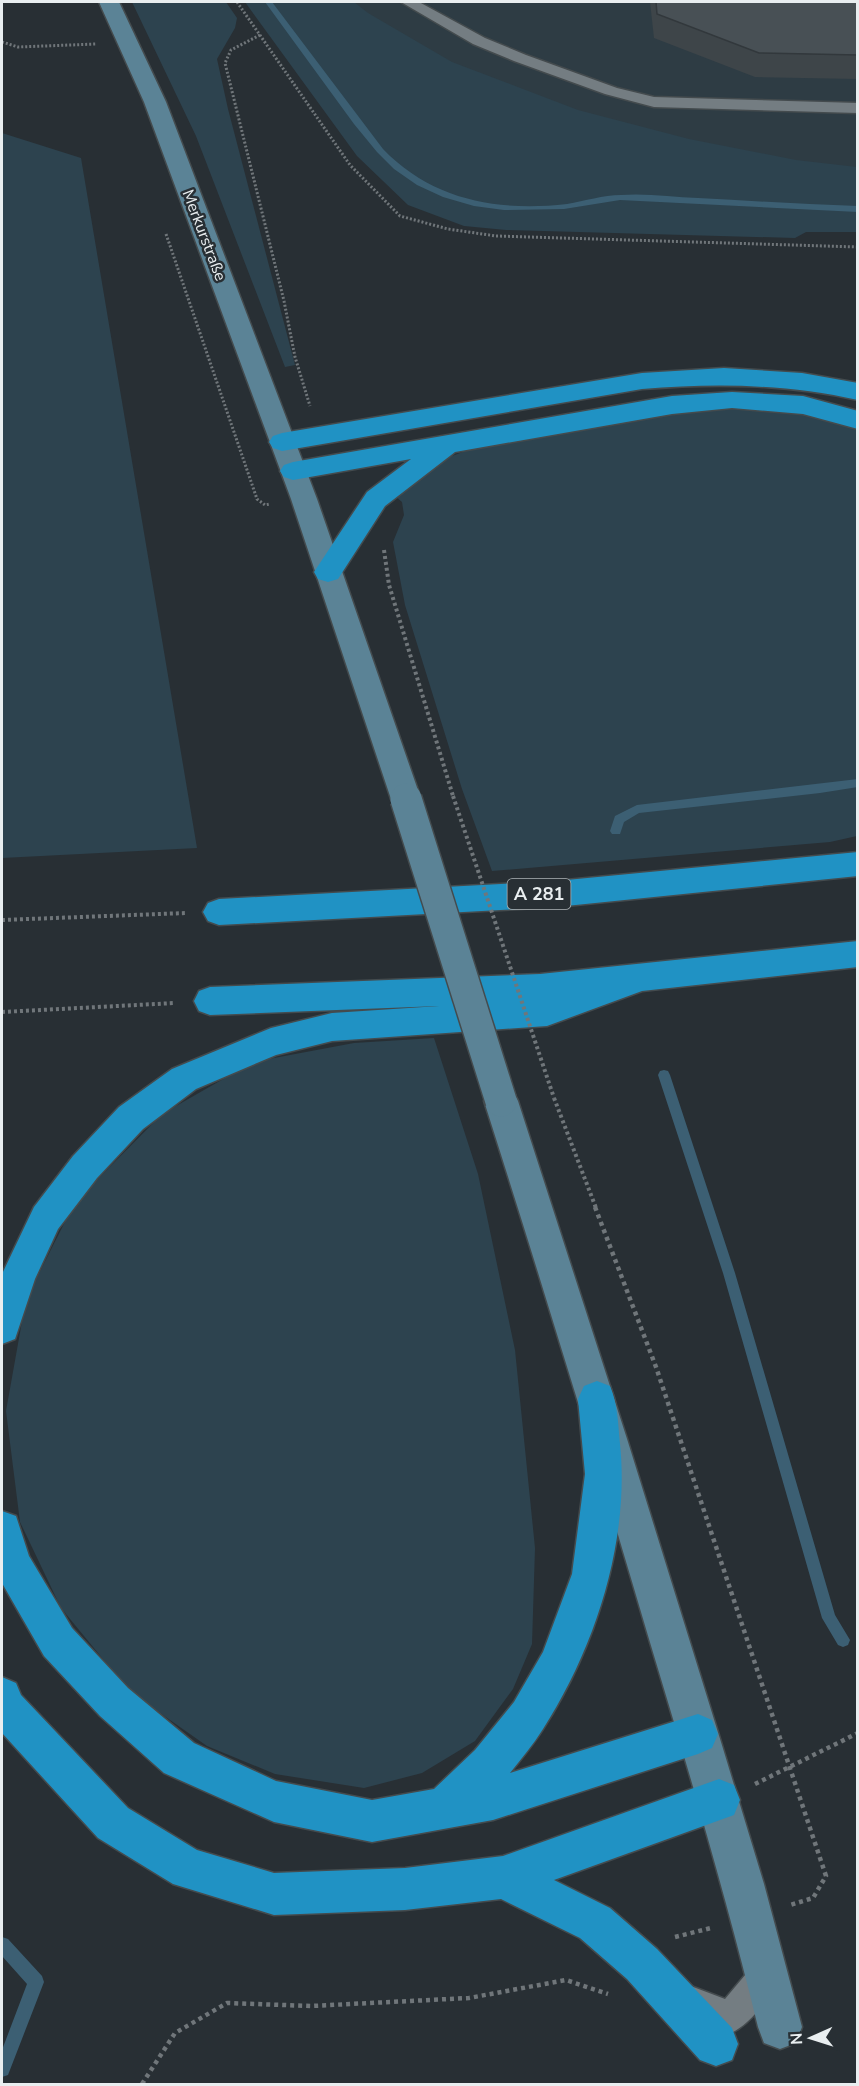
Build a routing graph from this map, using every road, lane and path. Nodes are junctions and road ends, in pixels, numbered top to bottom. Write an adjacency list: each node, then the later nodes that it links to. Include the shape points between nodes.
1 (109, 2): 5 (street, Merkurstraße)
2 (237, 2): 4 (path)
3 (409, 2): 7 (lane, via 479,41 520,58 654,102)
4 (260, 35): 8 (path, via 350,165 400,216 496,236); 9 (path, via 231,50 225,63)
5 (126, 41): 6 (path, via 18,47); 12 (street, Merkurstraße, via 155,102)
6 (2, 42)
7 (858, 108)
8 (858, 247)
9 (295, 357)
10 (858, 392): 12 (highway, via 754,374 699,375 642,381)
11 (858, 420): 13 (highway, via 803,405 732,400 672,405)
12 (282, 442): 14 (street, Merkurstraße)
13 (446, 446): 14 (highway); 15 (highway)
14 (294, 471): 16 (street, Merkurstraße)
15 (376, 499): 16 (highway); 30 (path, bridge, via 390,503 396,512 383,540 389,585 453,796 554,1098 656,1367)
16 (328, 572): 25 (street, Merkurstraße, bridge, via 406,799)
17 (858, 864): 18 (highway, A 281, via 556,894)
18 (219, 912): 19 (path)
19 (2, 920)
20 (858, 954): 21 (highway)
21 (636, 979): 22 (highway, via 540,988); 24 (highway, via 548,1012 332,1027 271,1042 184,1079 131,1118 85,1167 46,1218 18,1276)
22 (210, 1001): 23 (path)
23 (2, 1012)
24 (2, 1327)
25 (597, 1399): 29 (street, Merkurstraße); 32 (highway, via 604,1474 592,1574 558,1664 528,1716 489,1765)
26 (2, 1530): 32 (highway, via 12,1564 58,1642 114,1702 178,1758 274,1801 372,1821)
27 (2, 1697): 33 (highway, via 6,1708 113,1823 188,1869 274,1894 405,1889)
28 (858, 1733): 30 (path)
29 (698, 1734): 31 (street, Merkurstraße); 32 (highway, via 493,1799)
30 (791, 1768): 31 (path); 34 (path, via 826,1876 813,1899)
31 (719, 1800): 33 (highway); 34 (street, Merkurstraße)
32 (444, 1808)
33 (503, 1877): 35 (highway, via 595,1923)
34 (753, 1916): 35 (path, via 663,1941); 36 (street, Merkurstraße)
35 (642, 1964): 37 (highway); 40 (path, via 616,1997 566,1980 469,1998 311,2006 227,2002 176,2033)
36 (767, 1973): 37 (lane, via 731,2017); 38 (street, Merkurstraße)
37 (675, 1996): 39 (highway)
38 (780, 2027)
39 (716, 2044)
40 (142, 2085)

